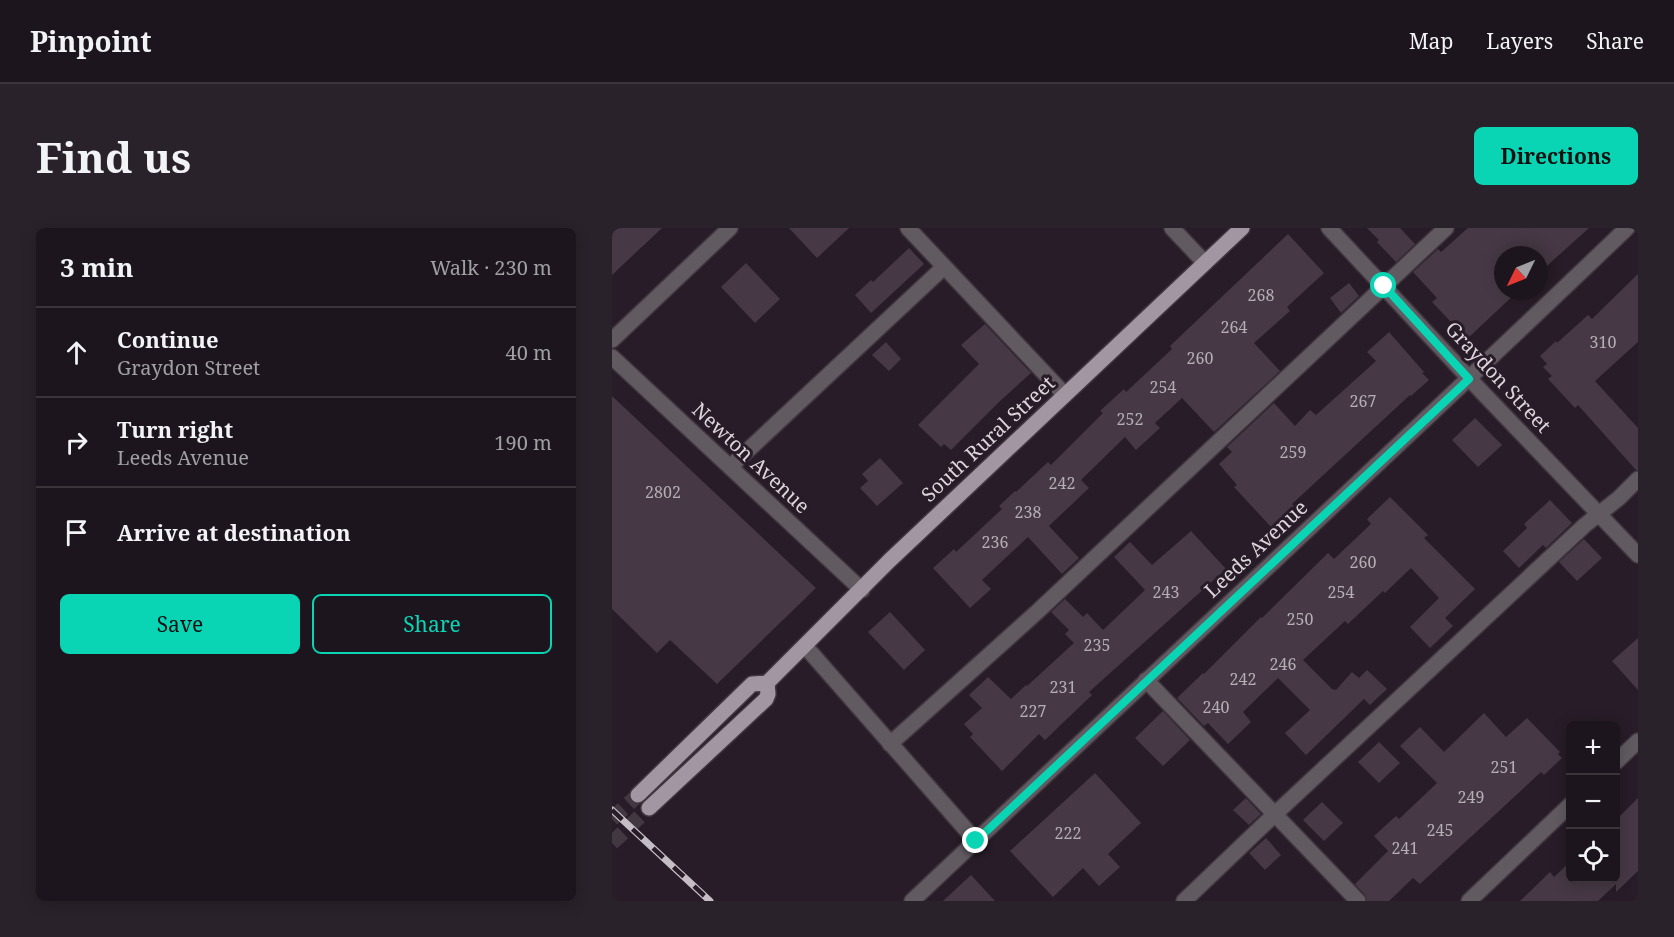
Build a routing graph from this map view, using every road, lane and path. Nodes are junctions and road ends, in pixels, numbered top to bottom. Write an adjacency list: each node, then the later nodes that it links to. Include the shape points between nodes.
1 (730, 228): 11 (street)
2 (908, 228): 9 (street)
3 (1172, 228): 8 (street)
4 (1242, 228): 8 (main road, South Rural Street)
5 (1329, 228): 10 (street, Graydon Street)
6 (1446, 228): 10 (street)
7 (1627, 228): 13 (street, Leeds Avenue)
8 (1205, 263): 14 (main road, South Rural Street)
9 (944, 267): 14 (street); 15 (street)
10 (1384, 286): 13 (street, Graydon Street); 24 (street, via 1037,612)
11 (612, 340)
12 (612, 357): 15 (street, Newton Avenue)
13 (1469, 379): 17 (street, Graydon Street); 21 (street, Leeds Avenue)
14 (1065, 395): 19 (main road, South Rural Street)
15 (730, 467): 19 (street, Newton Avenue)
16 (1638, 479): 17 (street)
17 (1599, 513): 18 (street, Graydon Street); 29 (street)
18 (1638, 555)
19 (862, 590): 20 (main road, South Rural Street)
20 (805, 646): 22 (main road, South Rural Street); 24 (street)
21 (1146, 681): 29 (street); 30 (street, Leeds Avenue)
22 (767, 683): 26 (main road, South Rural Street, via 752,684); 27 (main road, South Rural Street, via 766,699)
23 (1638, 741): 25 (street)
24 (890, 744): 30 (street)
25 (1620, 758)
26 (638, 795)
27 (649, 808)
28 (1566, 809): 34 (street)
29 (1275, 813): 32 (street); 33 (street)
30 (976, 841): 31 (street, Leeds Avenue)
31 (912, 901)
32 (1184, 901)
33 (1358, 901)
34 (1468, 901)

